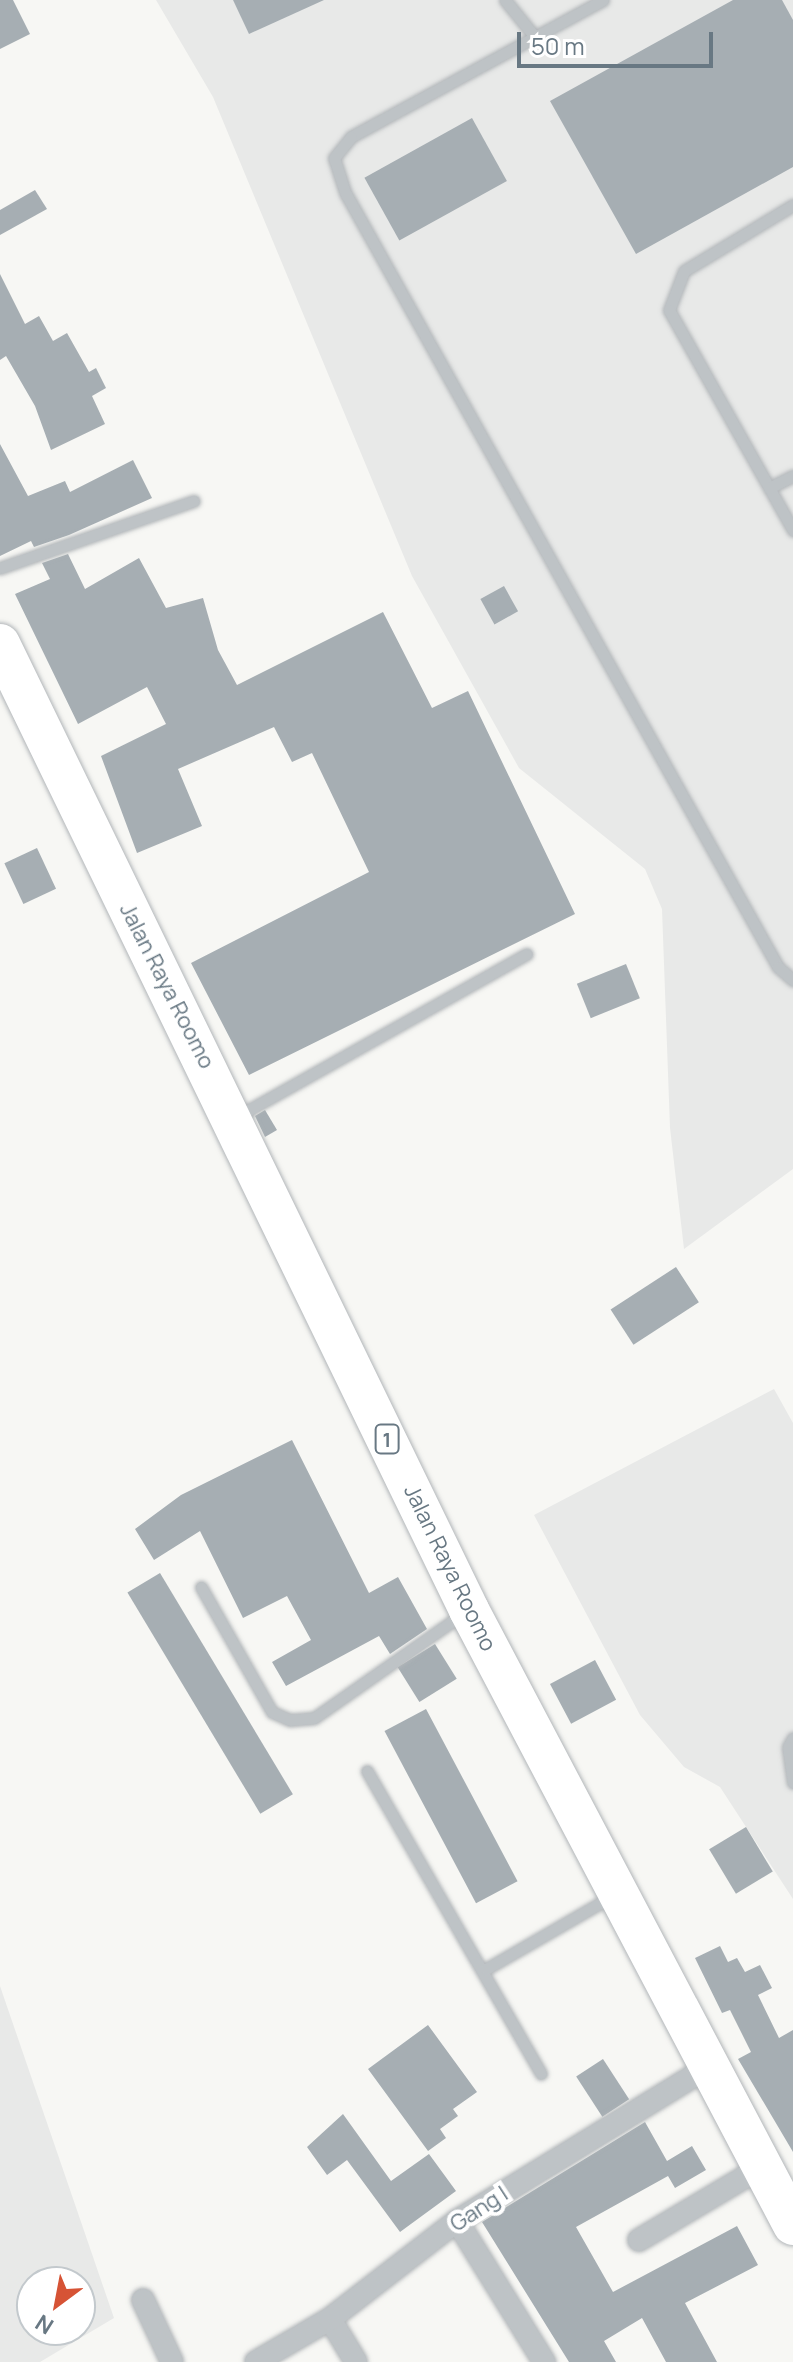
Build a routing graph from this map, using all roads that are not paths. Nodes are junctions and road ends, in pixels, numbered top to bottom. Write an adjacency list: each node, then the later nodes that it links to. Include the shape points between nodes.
1 (505, 0): 3 (lane)
2 (603, 0): 3 (lane)
3 (535, 37): 12 (lane, via 351,137 334,158 369,235 778,967)
4 (793, 205): 6 (lane, via 684,271 669,310)
5 (793, 476): 6 (lane)
6 (769, 488): 8 (lane)
7 (194, 501): 9 (lane)
8 (793, 530)
9 (0, 568)
10 (0, 644): 13 (highway, Jalan Raya Roomo / 1)
11 (527, 954): 13 (lane)
12 (793, 980)
13 (234, 1118): 15 (highway, Jalan Raya Roomo / 1)
14 (201, 1587): 15 (lane, via 272,1712 290,1720 314,1718)
15 (469, 1610): 19 (highway, Jalan Raya Roomo / 1)
16 (793, 1738): 18 (lane, via 788,1747)
17 (367, 1771): 20 (lane)
18 (793, 1783)
19 (618, 1893): 20 (lane); 21 (highway, Jalan Raya Roomo / 1)
20 (486, 1969): 22 (lane)
21 (710, 2066): 23 (highway, Jalan Raya Roomo / 1); 24 (street, Gang I)
22 (541, 2073)
23 (762, 2167): 25 (highway, Jalan Raya Roomo / 1); 26 (street)
24 (457, 2221): 28 (street, Gang I); 32 (street)
25 (793, 2225)
26 (639, 2240)
27 (143, 2300): 29 (street)
28 (330, 2319): 30 (street, Gang I); 31 (street)
29 (172, 2362)
30 (256, 2362)
31 (356, 2362)
32 (544, 2362)

